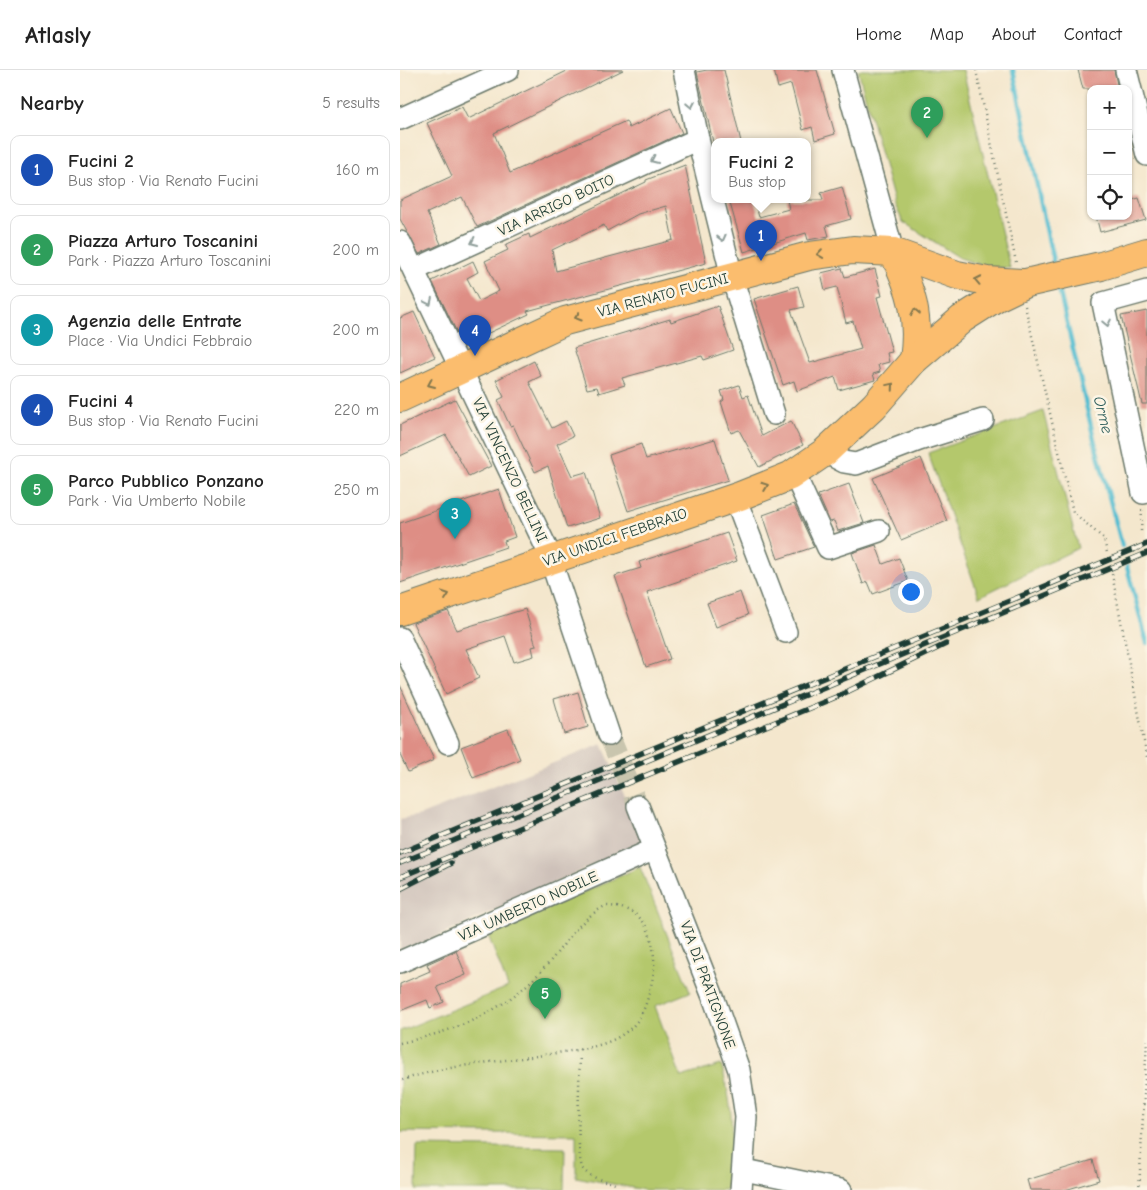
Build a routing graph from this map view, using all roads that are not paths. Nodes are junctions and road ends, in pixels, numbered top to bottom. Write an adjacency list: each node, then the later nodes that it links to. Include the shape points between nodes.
1 (508, 70): 6 (street)
2 (684, 70): 7 (street, one-way to 7)
3 (843, 70): 12 (street)
4 (1126, 70): 5 (street)
5 (1139, 90): 8 (street)
6 (400, 119)
7 (698, 139): 9 (street, one-way to 9); 14 (street, VIA ARRIGO BOITO, one-way to 14)
8 (1147, 155)
9 (711, 192)
10 (714, 203): 15 (street, one-way to 15)
11 (400, 242): 14 (street, VIA VINCENZO BELLINI)
12 (893, 252): 15 (main road, VIA RENATO FUCINI, one-way to 15, via 853,250 809,256); 16 (main road, VIA RENATO FUCINI, one-way to 12, via 956,275); 18 (main road, one-way to 12, via 916,317 911,294)
13 (1147, 252): 16 (main road)
14 (414, 270): 19 (street, VIA VINCENZO BELLINI, one-way to 19)
15 (732, 277): 19 (main road, VIA RENATO FUCINI, one-way to 19, via 565,322); 21 (street)
16 (1014, 286): 18 (main road, VIA UNDICI FEBBRAIO, via 962,320)
17 (1147, 291): 25 (street, one-way to 25, via 1103,303)
18 (914, 360): 23 (main road, VIA UNDICI FEBBRAIO, one-way to 18, via 874,406)
19 (462, 370): 20 (main road, VIA RENATO FUCINI, one-way to 20); 28 (street, VIA VINCENZO BELLINI)
20 (400, 398)
21 (774, 414)
22 (983, 420): 23 (street, via 856,464)
23 (825, 452): 24 (main road, VIA UNDICI FEBBRAIO)
24 (794, 473): 26 (main road, VIA UNDICI FEBBRAIO, one-way to 24); 27 (street, via 828,548)
25 (1145, 492)
26 (735, 497): 28 (main road, VIA UNDICI FEBBRAIO); 30 (street)
27 (879, 531)
28 (551, 558): 29 (main road, VIA UNDICI FEBBRAIO, one-way to 28); 32 (street, VIA VINCENZO BELLINI)
29 (400, 611)
30 (786, 632)
31 (400, 638): 33 (street)
32 (609, 734)
33 (448, 743)
34 (638, 806): 35 (street, VIA DI PRATIGNONE)
35 (655, 849): 36 (street, VIA UMBERTO NOBILE); 37 (street, VIA DI PRATIGNONE, via 739,1070 746,1117)
36 (400, 962)
37 (742, 1180): 38 (street, VIA DI PRATIGNONE)
38 (841, 1190)

